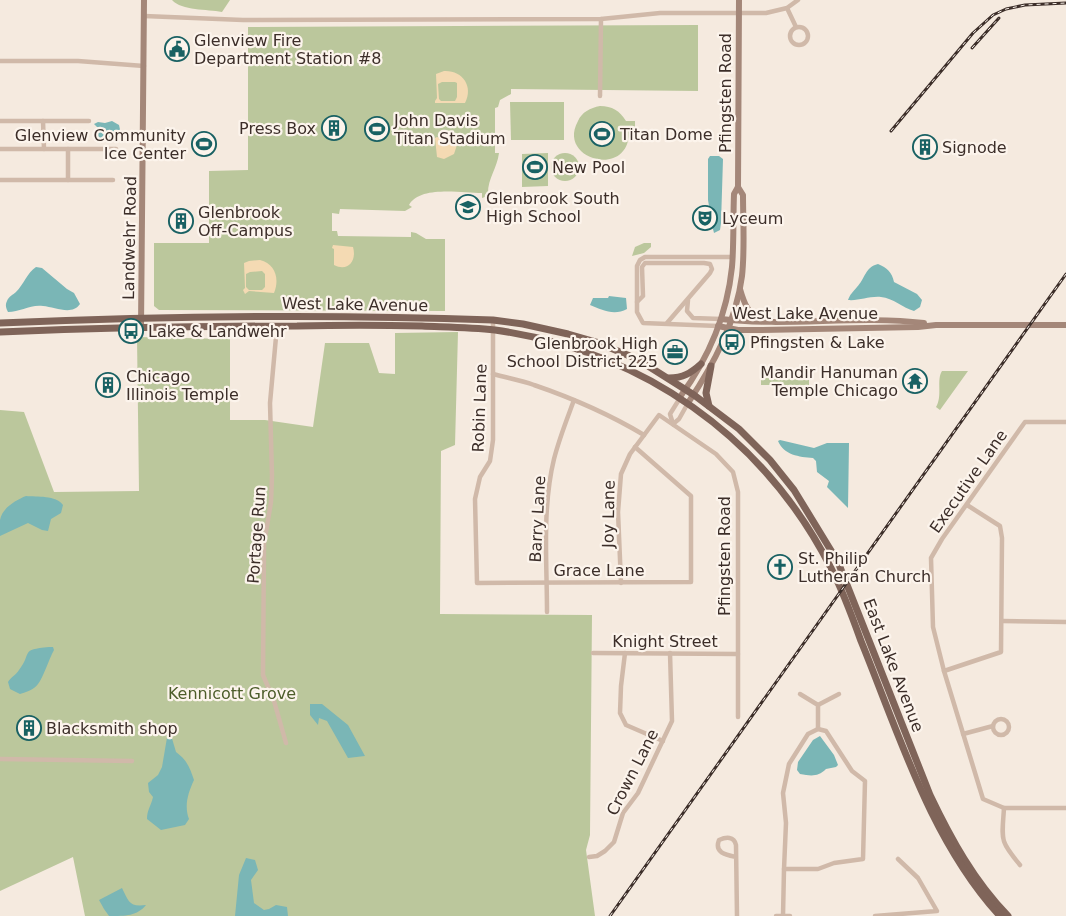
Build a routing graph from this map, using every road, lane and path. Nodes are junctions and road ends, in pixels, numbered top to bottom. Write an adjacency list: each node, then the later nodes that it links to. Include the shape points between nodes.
1 (144, 0): 6 (main road, Landwehr Road)
2 (738, 0): 5 (main road, Pfingsten Road)
3 (798, 0): 4 (street)
4 (787, 8): 5 (street, via 766,13); 8 (street)
5 (738, 13): 7 (street, via 660,12); 22 (main road, Pfingsten Road)
6 (144, 16): 7 (street, via 243,20); 10 (main road, Landwehr Road)
7 (601, 19): 11 (street)
8 (796, 27): 8 (street, via 790,39 794,44 802,45 807,41 807,32)
9 (0, 61): 10 (street, via 78,61)
10 (144, 66): 27 (main road, Landwehr Road)
11 (600, 96)
12 (0, 121): 13 (street)
13 (44, 121): 14 (street); 16 (street)
14 (89, 121)
15 (0, 149): 16 (street)
16 (44, 149): 17 (street)
17 (68, 149): 18 (street); 20 (street)
18 (116, 149)
19 (0, 180): 20 (street)
20 (68, 180): 21 (street)
21 (113, 180)
22 (738, 187): 23 (main road, Pfingsten Road, via 734,194); 24 (main road, Pfingsten Road, via 743,194)
23 (733, 257): 26 (street, via 642,258 637,266); 30 (main road, Pfingsten Road)
24 (740, 287): 29 (main road, Pfingsten Road); 31 (main road, via 747,309)
25 (688, 300): 26 (street, via 711,271 710,264 645,263 642,267 643,296); 30 (street, via 687,311 693,318); 33 (street)
26 (637, 302): 33 (street, West Lake Avenue, via 638,315 643,323)
27 (142, 318): 28 (main road, West Lake Avenue); 32 (main road, West Lake Avenue); 37 (main road, Landwehr Road)
28 (493, 320): 39 (street, Robin Lane); 44 (main road, West Lake Avenue, via 552,330 596,342 637,359)
29 (732, 320): 30 (main road, West Lake Avenue); 31 (main road, West Lake Avenue); 38 (main road, Pfingsten Road)
30 (719, 322): 33 (street, West Lake Avenue); 38 (main road, West Lake Avenue); 41 (main road, Pfingsten Road)
31 (762, 322): 34 (main road, West Lake Avenue, via 881,321)
32 (0, 323)
33 (667, 324)
34 (936, 325): 35 (main road, West Lake Avenue); 38 (main road, West Lake Avenue)
35 (1066, 325)
36 (278, 326): 37 (main road, West Lake Avenue); 39 (main road, West Lake Avenue, via 383,325); 75 (street, Portage Run, via 270,403 272,483 264,544 263,675)
37 (142, 327): 40 (main road, West Lake Avenue)
38 (729, 328): 42 (main road, Pfingsten Road)
39 (493, 330): 43 (street, Robin Lane); 47 (main road, West Lake Avenue, via 579,349 652,380)
40 (0, 332)
41 (702, 364): 44 (main road, via 691,374); 45 (main road, Pfingsten Road)
42 (711, 366): 46 (main road, Pfingsten Road); 50 (main road, via 706,393)
43 (493, 374): 48 (street); 57 (street, Robin Lane, via 490,461 480,477 474,499)
44 (668, 378): 45 (main road, West Lake Avenue)
45 (686, 390): 46 (main road, West Lake Avenue); 47 (main road, Pfingsten Road)
46 (694, 395): 49 (main road, Pfingsten Road); 50 (main road, East Lake Avenue)
47 (680, 397): 49 (main road, West Lake Avenue); 52 (street, Pfingsten Road, via 670,414)
48 (574, 400): 53 (street, via 606,413); 58 (street, Barry Lane, via 554,459 549,487)
49 (688, 403): 52 (street, Pfingsten Road); 90 (main road, East Lake Avenue, via 754,460 807,526 833,572 933,815 960,864)
50 (709, 406): 91 (main road, East Lake Avenue, via 739,429 770,460 794,490 838,562 945,827 971,870)
51 (1066, 422): 55 (street, Executive Lane, via 1025,422)
52 (673, 424): 53 (street, Joy Lane, via 659,414); 65 (street, Pfingsten Road, via 716,454 733,472 738,492)
53 (644, 435): 54 (street, Joy Lane)
54 (635, 447): 56 (street, Joy Lane, via 621,474 618,512); 56 (street, Grace Lane, via 691,496 691,582)
55 (966, 505): 60 (street, via 1000,526); 66 (street, Executive Lane, via 932,558 933,627)
56 (621, 582): 58 (street, Grace Lane)
57 (477, 583): 58 (street, Grace Lane)
58 (547, 583): 59 (street, Barry Lane)
59 (548, 612)
60 (1002, 622): 61 (street); 66 (street, via 1001,652)
61 (1066, 622)
62 (593, 653): 63 (street, Knight Street)
63 (625, 653): 64 (street, Knight Street); 74 (street, via 620,713 626,725)
64 (670, 653): 65 (street, Knight Street); 74 (street, Crown Lane, via 672,721)
65 (738, 654): 70 (street, Pfingsten Road)
66 (944, 671): 73 (street, Executive Lane)
67 (800, 694): 69 (street)
68 (839, 694): 69 (street)
69 (818, 705): 72 (street)
70 (738, 717)
71 (993, 726): 73 (street)
72 (818, 729): 84 (street, via 808,734 789,764 783,792 786,823); 84 (street, via 826,731 852,771 865,781 863,859 818,869)
73 (963, 734): 78 (street, Executive Lane, via 983,799)
74 (663, 741): 80 (street, Crown Lane, via 638,793 623,813 614,842 605,852)
75 (286, 743)
76 (0, 760): 77 (street)
77 (132, 761)
78 (1004, 808): 79 (street); 83 (street, via 1002,839)
79 (1066, 808)
80 (589, 856)
81 (736, 857): 81 (street, via 735,841 730,838 719,840 719,850); 85 (street)
82 (898, 859): 89 (street, via 918,878 937,911)
83 (1020, 865)
84 (784, 869): 87 (street)
85 (737, 916)
86 (776, 916): 87 (street)
87 (783, 916): 88 (street)
88 (790, 916)
89 (875, 916)
90 (1000, 916)
91 (1008, 916)

